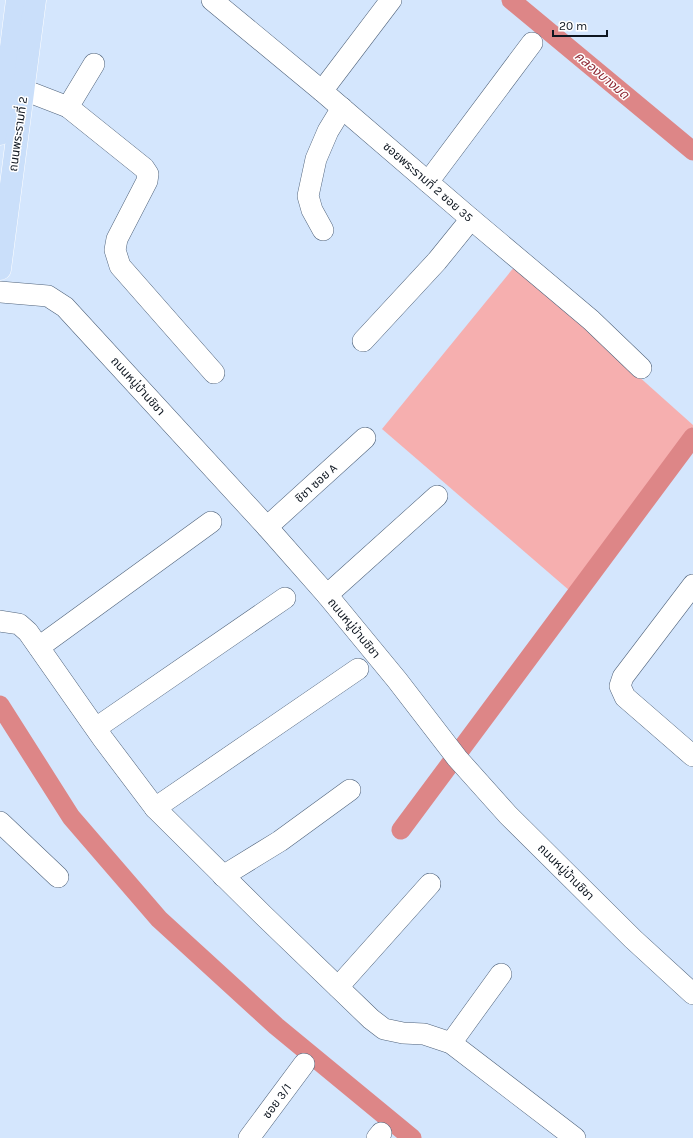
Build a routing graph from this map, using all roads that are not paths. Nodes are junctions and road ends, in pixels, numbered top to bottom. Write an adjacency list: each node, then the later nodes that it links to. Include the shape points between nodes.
1 (17, 0): 11 (main road)
2 (35, 0): 7 (main road, ถนนพระรามที่ 2)
3 (212, 0): 8 (street, ซอยพระรามที่ 2 ซอย 35)
4 (391, 0): 8 (street)
5 (532, 43): 12 (street)
6 (94, 64): 9 (street)
7 (24, 90): 9 (street); 15 (main road, ถนนพระรามที่ 2)
8 (322, 91): 10 (street, ซอยพระรามที่ 2 ซอย 35)
9 (68, 107): 19 (street, via 144,168 148,174 147,181 117,239 115,250 120,266)
10 (342, 108): 12 (street, ซอยพระรามที่ 2 ซอย 35); 14 (street, via 328,131 316,159 308,196)
11 (0, 134)
12 (428, 182): 13 (street, ซอยพระรามที่ 2 ซอย 35)
13 (471, 219): 17 (street, via 437,261); 18 (street, ซอยพระรามที่ 2 ซอย 35, via 591,320)
14 (323, 230)
15 (0, 268)
16 (0, 292): 23 (street, ถนนหมู่บ้านชิชา, via 48,296 65,307)
17 (363, 341)
18 (641, 368)
19 (214, 373)
20 (366, 438): 23 (street, ชิชา ซอย A)
21 (437, 496): 25 (street)
22 (211, 522): 28 (street)
23 (267, 527): 25 (street, ถนนหมู่บ้านชิชา)
24 (693, 585): 31 (street, via 623,677 620,686 625,697)
25 (327, 595): 40 (street, ถนนหมู่บ้านชิชา, via 451,750 508,815 633,939)
26 (285, 598): 30 (street)
27 (0, 621): 28 (street, via 19,624)
28 (39, 648): 30 (street)
29 (358, 669): 33 (street)
30 (96, 728): 33 (street)
31 (693, 756)
32 (350, 790): 35 (street, via 280,841)
33 (154, 808): 35 (street)
34 (0, 822): 36 (street)
35 (222, 876): 39 (street)
36 (58, 877)
37 (430, 884): 39 (street)
38 (501, 974): 41 (street)
39 (338, 987): 41 (street, via 384,1029 424,1034)
40 (693, 994)
41 (451, 1043): 44 (street)
42 (304, 1064): 43 (street, ซอย 3/1)
43 (249, 1138)
44 (575, 1138)

